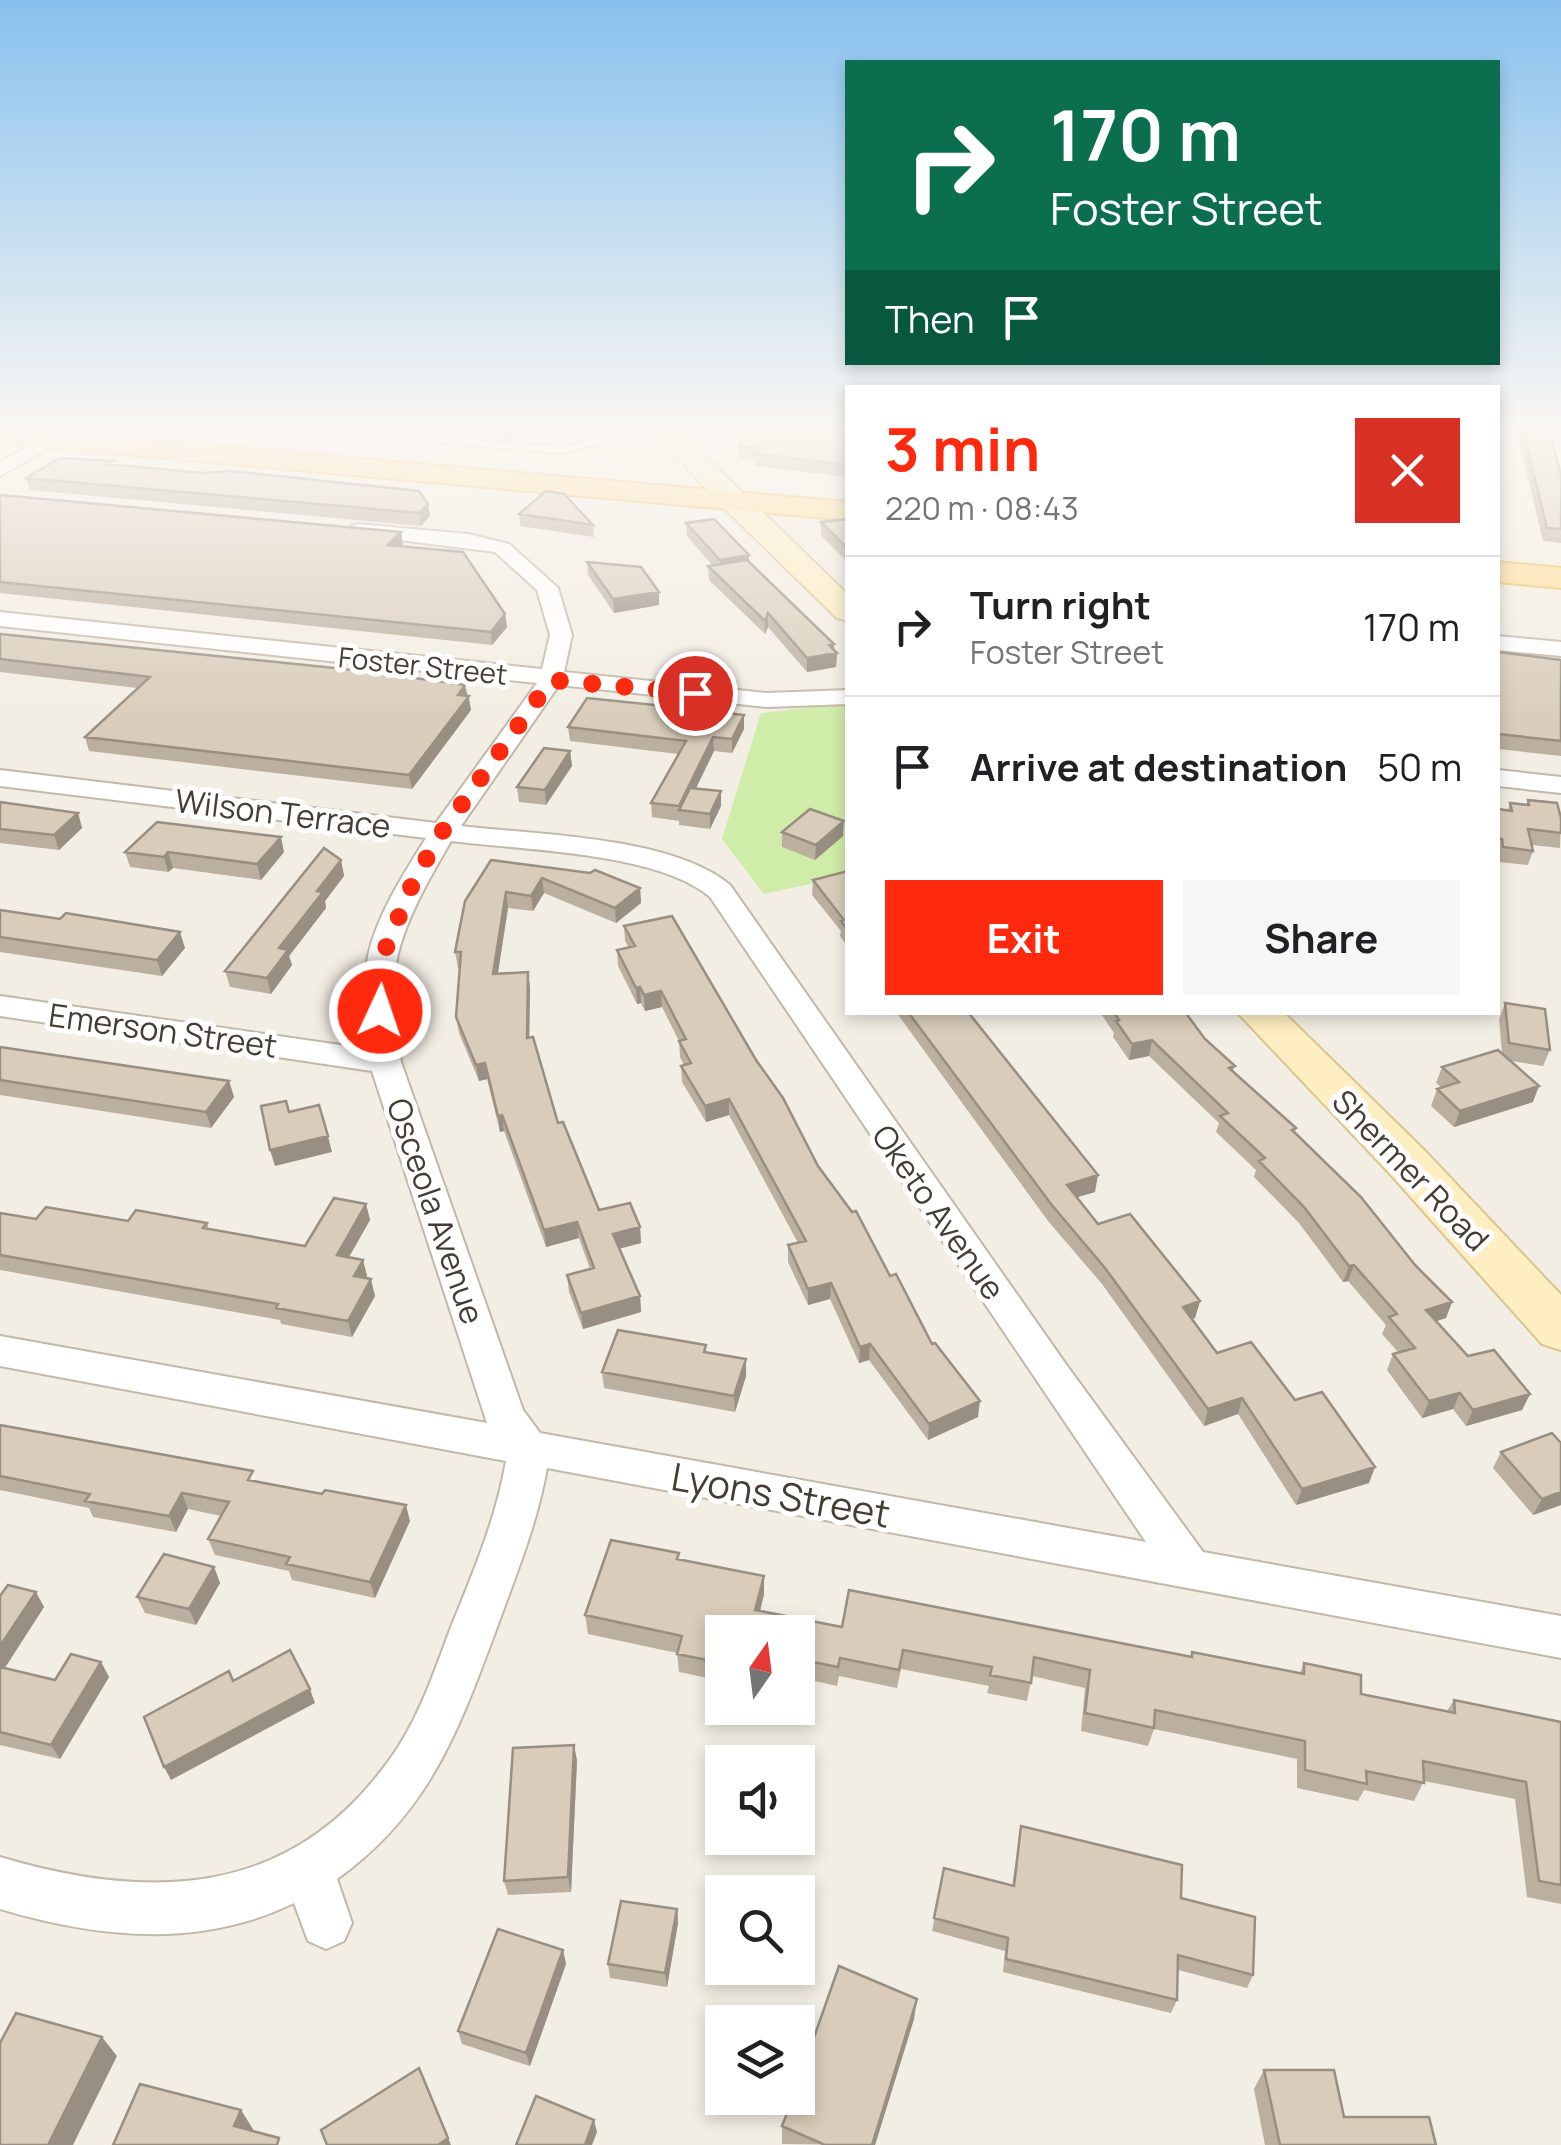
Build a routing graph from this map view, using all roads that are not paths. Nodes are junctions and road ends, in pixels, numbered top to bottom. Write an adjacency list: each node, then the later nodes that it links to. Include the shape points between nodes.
1 (757, 523): 7 (main road)
2 (332, 528): 11 (street, Osceola Avenue, via 502,548 547,588 556,609 562,635)
3 (1500, 560): 4 (main road)
4 (1561, 566)
5 (1500, 572): 6 (main road)
6 (1561, 578)
7 (844, 603)
8 (0, 619): 11 (street, Foster Street)
9 (1500, 642): 10 (street)
10 (1561, 649)
11 (551, 680): 12 (street, Foster Street, via 767,700); 16 (street, Osceola Avenue)
12 (845, 697)
13 (0, 778): 16 (street, Wilson Terrace)
14 (1500, 778): 15 (street)
15 (1561, 785)
16 (442, 832): 17 (street, Wilson Terrace); 20 (street, Osceola Avenue, via 383,955)
17 (685, 865): 24 (street, Oketo Avenue, via 729,900)
18 (0, 1006): 20 (street, Emerson Street)
19 (1261, 1015): 21 (main road, Shermer Road)
20 (385, 1062): 23 (street, Osceola Avenue, via 505,1418)
21 (1561, 1329)
22 (0, 1351): 23 (street, Lyons Street)
23 (529, 1450): 24 (street, Lyons Street); 26 (street, via 522,1501 446,1702 408,1775 364,1825)
24 (1188, 1566): 25 (street, Lyons Street)
25 (1561, 1638)
26 (308, 1868): 27 (street, via 245,1898 158,1907 71,1903); 28 (street)
27 (0, 1884)
28 (326, 1923)

